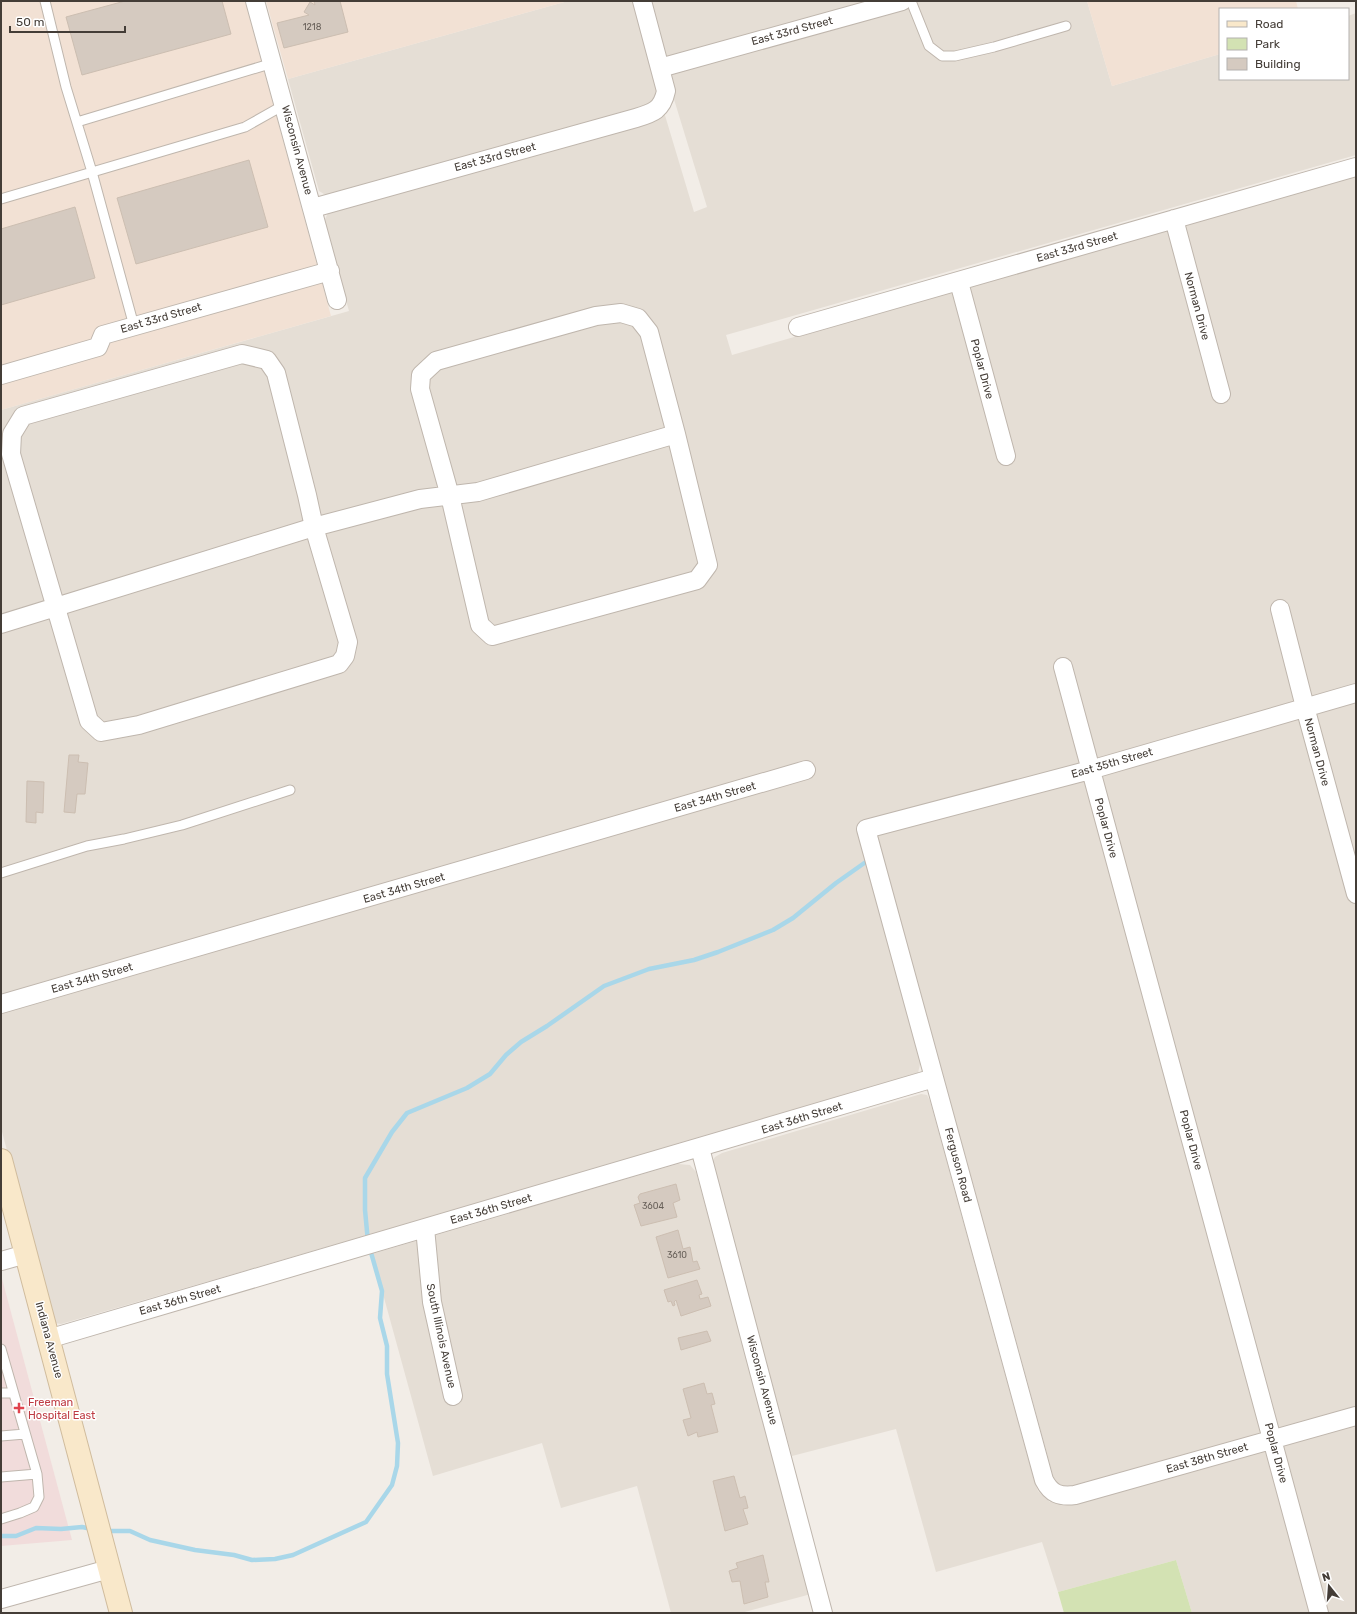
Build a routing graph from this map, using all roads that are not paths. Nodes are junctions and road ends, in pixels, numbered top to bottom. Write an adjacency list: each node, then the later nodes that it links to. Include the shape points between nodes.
1 (47, 1): 10 (lane, via 66,87)
2 (255, 1): 7 (street, Wisconsin Avenue)
3 (642, 1): 8 (street)
4 (902, 1): 8 (street, East 33rd Street)
5 (910, 1): 6 (lane, via 929,46 942,56 955,56 994,47)
6 (1066, 26)
7 (273, 63): 9 (street, Wisconsin Avenue); 10 (lane)
8 (660, 68): 14 (street, East 33rd Street, via 666,91 660,107 650,114)
9 (284, 105): 12 (lane, via 245,127); 14 (street, Wisconsin Avenue)
10 (77, 122): 12 (lane)
11 (1356, 167): 15 (street, East 33rd Street)
12 (92, 172): 13 (lane); 19 (lane)
13 (1, 199)
14 (313, 208): 16 (street, Wisconsin Avenue)
15 (1174, 219): 17 (street, East 33rd Street); 22 (street, Norman Drive)
16 (330, 271): 18 (street, Wisconsin Avenue); 19 (street, East 33rd Street)
17 (959, 282): 20 (street, East 33rd Street); 24 (street, Poplar Drive)
18 (338, 300)
19 (134, 326): 21 (street, East 33rd Street, via 103,335 98,347)
20 (798, 327)
21 (1, 375)
22 (1221, 394)
23 (676, 434): 25 (street, via 478,492); 25 (street, via 649,332 638,318 621,313 596,316 436,361 421,375 420,389); 25 (street, via 708,565 697,580 492,636 480,625)
24 (1006, 456)
25 (450, 496): 26 (street, via 420,499)
26 (314, 527): 27 (street); 27 (street, via 348,642 345,656 338,664 139,726 101,732 89,721); 27 (street, via 276,373 267,360 242,354 23,416 12,434 11,454)
27 (56, 607): 29 (street)
28 (1280, 609): 32 (street, Norman Drive)
29 (1, 624)
30 (1062, 668): 34 (street, Poplar Drive)
31 (1356, 693): 32 (street, East 35th Street)
32 (1305, 707): 34 (street, East 35th Street); 38 (street, Norman Drive)
33 (806, 770): 39 (street, East 34th Street)
34 (1090, 770): 36 (street, East 35th Street); 54 (street, Poplar Drive)
35 (290, 790): 37 (lane, via 182,825 87,846)
36 (866, 829): 40 (street, Ferguson Road)
37 (1, 873)
38 (1356, 894)
39 (1, 1004)
40 (934, 1078): 41 (street, East 36th Street); 57 (street, Ferguson Road, via 1044,1480 1050,1491)
41 (700, 1148): 43 (street, East 36th Street); 62 (street, Wisconsin Avenue)
42 (1, 1160): 44 (street, Indiana Avenue)
43 (425, 1228): 46 (street, East 36th Street); 50 (street, South Illinois Avenue, via 432,1302)
44 (26, 1254): 45 (street); 46 (street, Indiana Avenue)
45 (1, 1261)
46 (48, 1339): 59 (street, Indiana Avenue)
47 (1, 1350): 49 (lane)
48 (1, 1393): 49 (lane)
49 (13, 1393): 52 (lane)
50 (454, 1396)
51 (1356, 1416): 54 (street, East 38th Street)
52 (24, 1434): 53 (lane); 55 (lane)
53 (1, 1436)
54 (1272, 1440): 57 (street, East 38th Street, via 1075,1495); 63 (street, Poplar Drive)
55 (37, 1474): 56 (lane); 58 (lane, via 39,1497 34,1507)
56 (1, 1477)
57 (1058, 1495)
58 (1, 1519)
59 (109, 1568): 60 (street); 61 (street, Indiana Avenue)
60 (1, 1599)
61 (121, 1613)
62 (823, 1613)
63 (1319, 1613)

